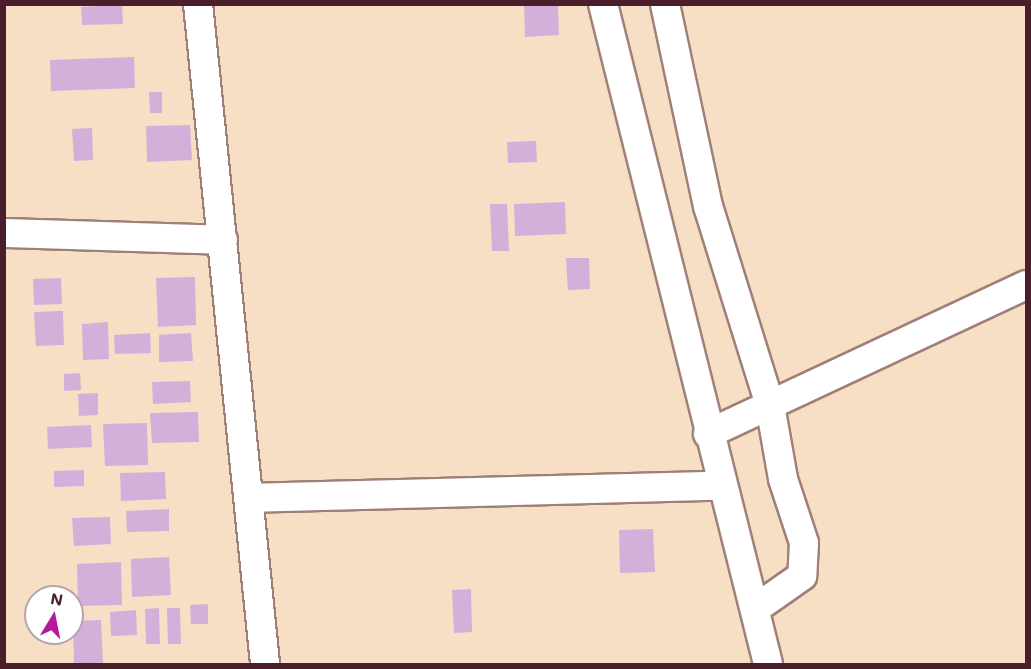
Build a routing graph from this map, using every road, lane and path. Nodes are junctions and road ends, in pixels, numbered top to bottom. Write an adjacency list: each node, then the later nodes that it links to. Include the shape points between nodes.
1 (198, 4): 5 (street)
2 (603, 4): 8 (street)
3 (665, 4): 7 (street, via 708,206)
4 (4, 233): 5 (street)
5 (223, 240): 10 (street)
6 (1026, 285): 7 (street)
7 (770, 405): 8 (street); 11 (street, via 783,479 804,543 802,576)
8 (708, 434): 9 (street)
9 (721, 486): 10 (street); 11 (street)
10 (250, 498): 12 (street)
11 (755, 609): 13 (street)
12 (265, 664)
13 (768, 664)

